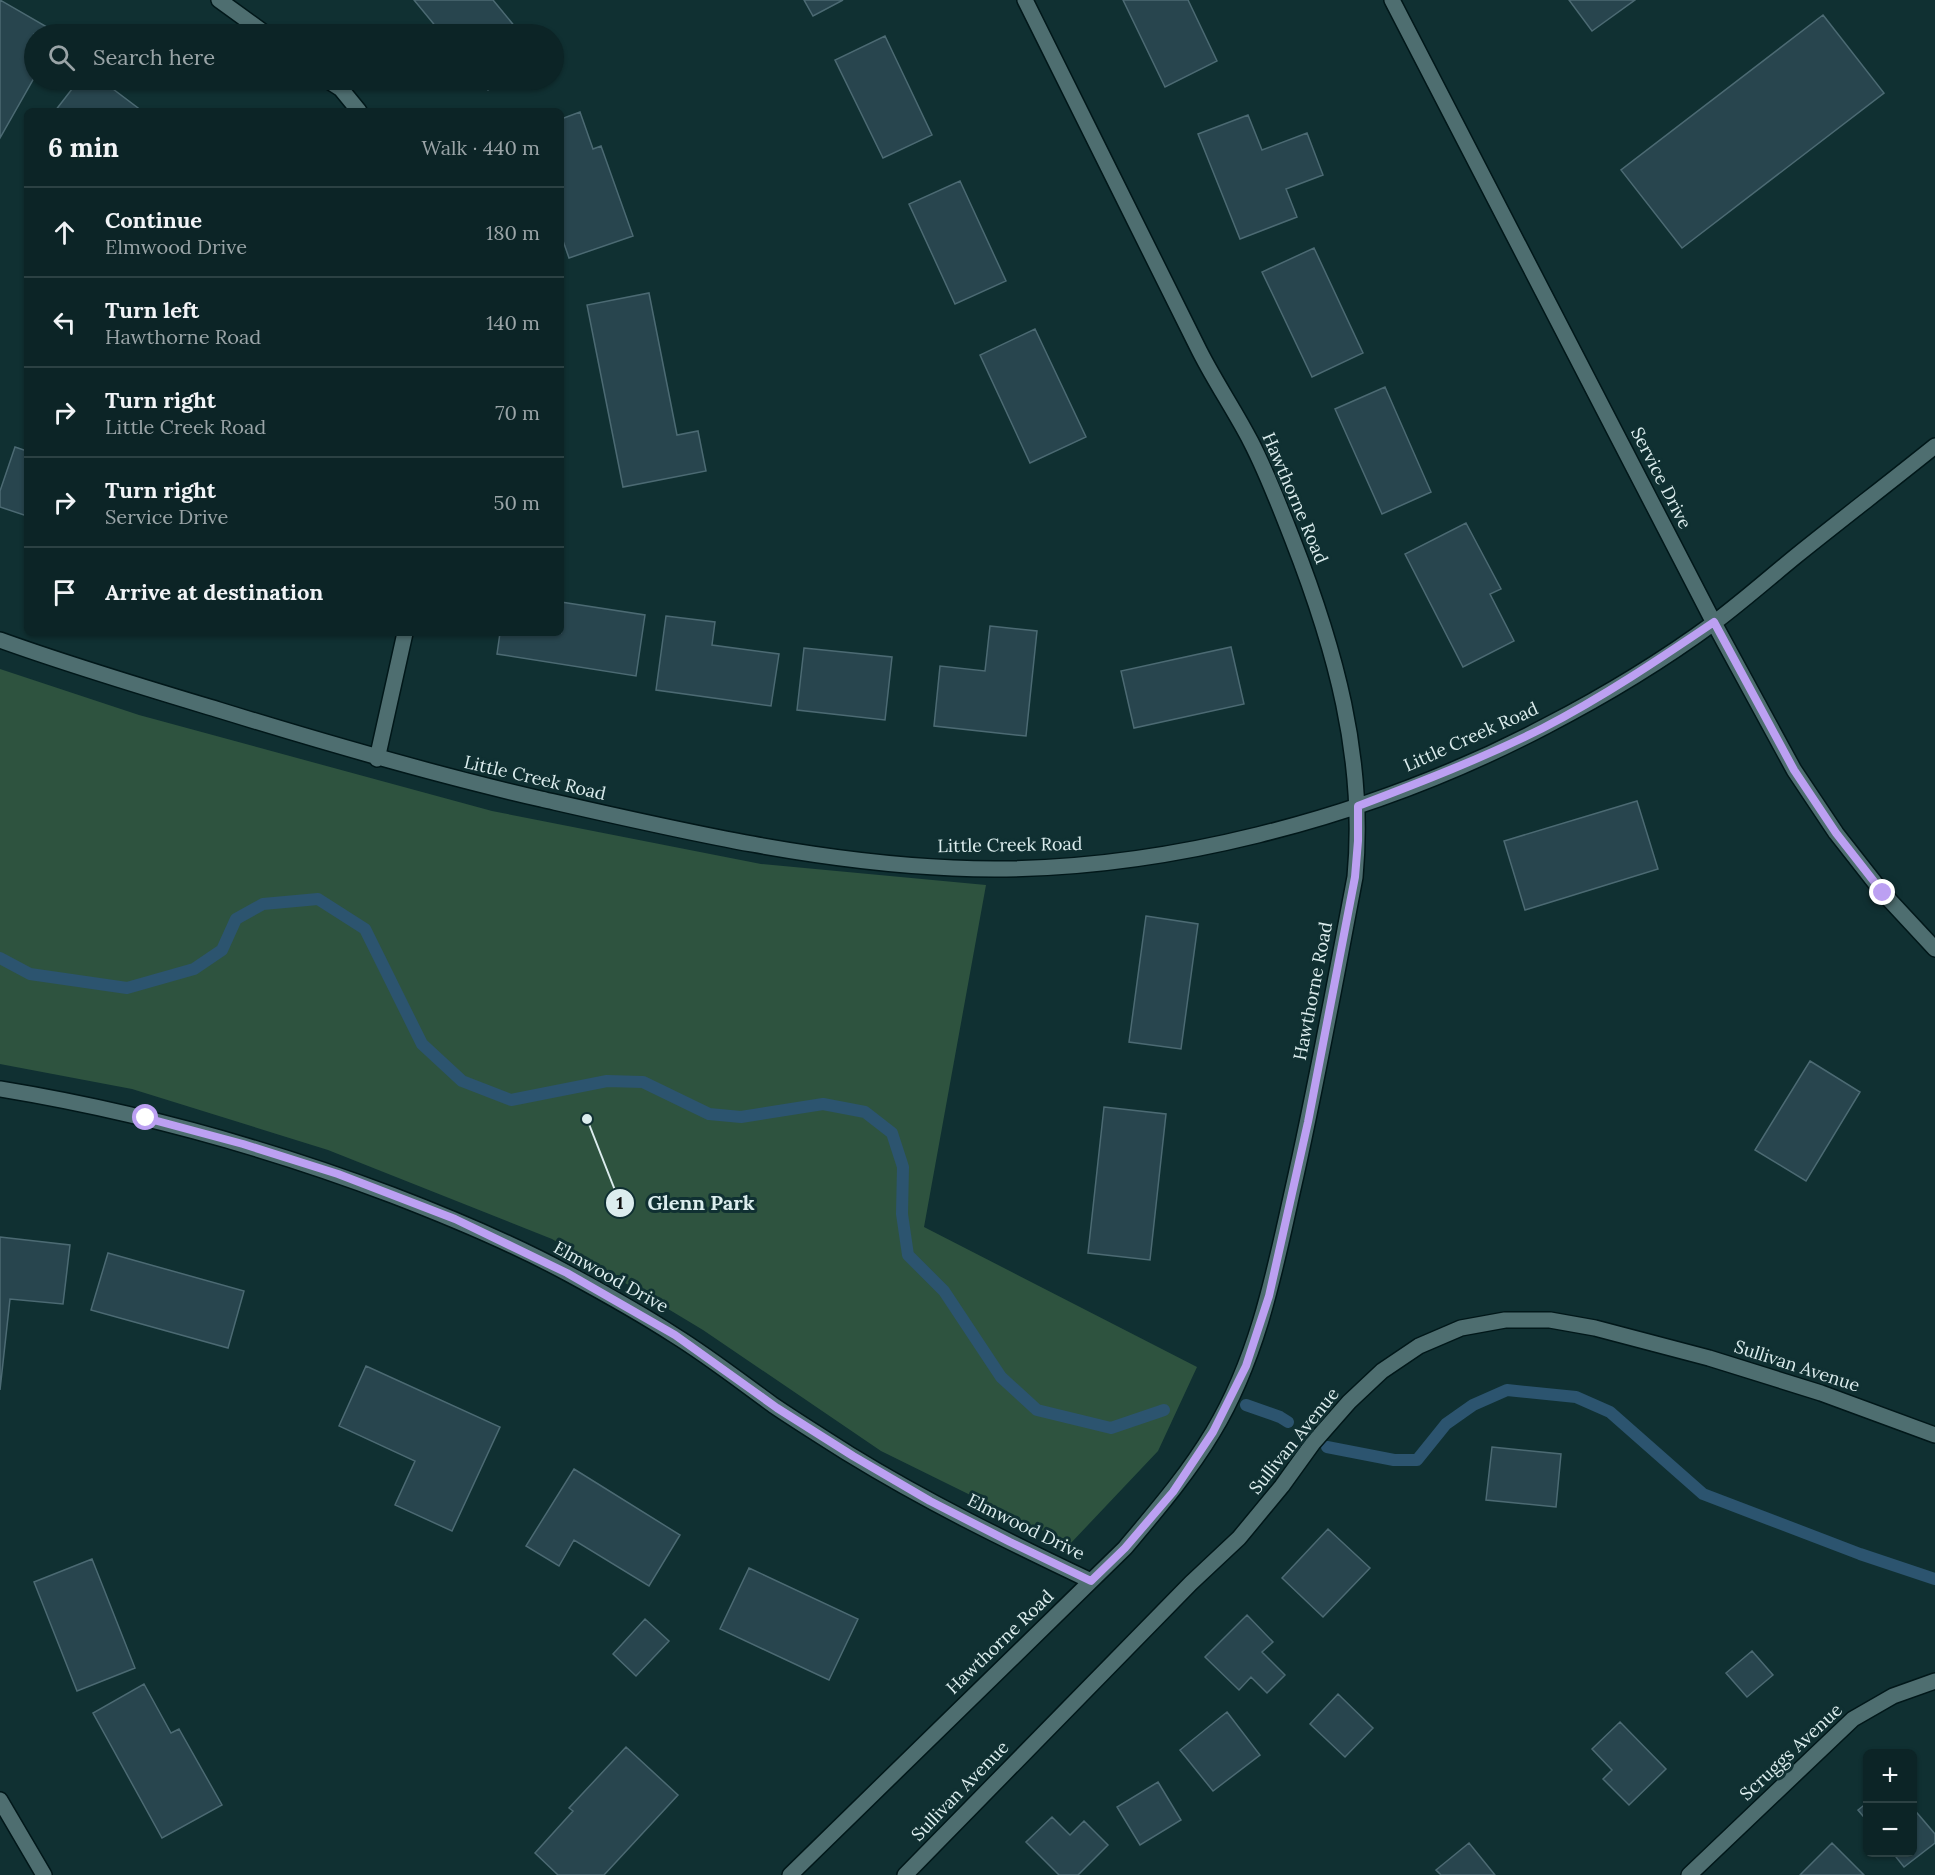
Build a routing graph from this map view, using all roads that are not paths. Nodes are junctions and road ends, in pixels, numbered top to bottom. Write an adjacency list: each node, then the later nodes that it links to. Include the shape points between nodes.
1 (219, 0): 4 (street)
2 (1025, 0): 12 (street, Hawthorne Road, via 1203,360 1251,442 1272,488 1311,587 1342,695 1353,750)
3 (1392, 0): 8 (street, Service Drive)
4 (252, 24)
5 (341, 90): 6 (street)
6 (356, 108)
7 (1935, 446): 8 (street, Little Creek Road)
8 (1714, 622): 12 (street, Little Creek Road, via 1631,678 1544,728 1452,770); 13 (street, Service Drive, via 1794,770 1836,833 1883,893)
9 (404, 636): 11 (street)
10 (0, 640): 11 (street, Little Creek Road)
11 (377, 759): 12 (street, Little Creek Road, via 684,832 788,851 956,868 1041,867 1125,860 1209,846)
12 (1358, 806): 16 (street, Hawthorne Road, via 1355,877 1308,1122 1269,1296 1246,1366 1213,1432 1173,1492)
13 (1935, 949)
14 (0, 1089): 16 (street, Elmwood Drive, via 146,1118 243,1144 338,1174 455,1219 567,1273 675,1335 777,1408 930,1501)
15 (1935, 1435): 21 (street, Sullivan Avenue, via 1821,1393 1595,1328 1551,1320 1505,1320 1461,1328 1419,1346 1382,1371 1349,1402 1239,1538)
16 (1091, 1581): 20 (street, Hawthorne Road)
17 (1935, 1681): 22 (street, Scruggs Avenue, via 1893,1696 1853,1719)
18 (0, 1800): 19 (street)
19 (44, 1875)
20 (790, 1875)
21 (905, 1875)
22 (1689, 1875)

